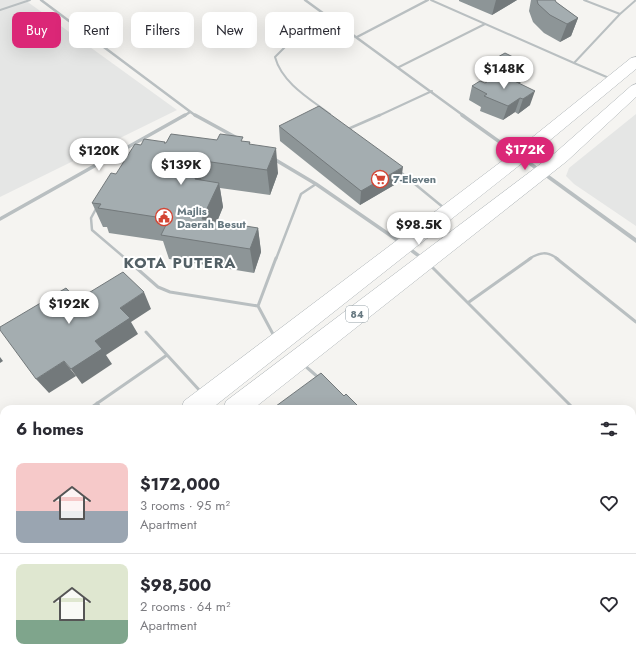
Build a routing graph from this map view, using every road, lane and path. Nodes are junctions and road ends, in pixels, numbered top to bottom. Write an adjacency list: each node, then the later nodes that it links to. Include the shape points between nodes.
1 (30, 0): 7 (lane)
2 (41, 0): 20 (street)
3 (305, 0): 8 (street)
4 (430, 0): 10 (lane); 12 (street)
5 (584, 0): 9 (lane)
6 (636, 0): 9 (lane)
7 (0, 10)
8 (322, 12)
9 (620, 14): 15 (lane)
10 (485, 24): 15 (lane); 16 (lane)
11 (354, 35): 12 (street)
12 (357, 37): 16 (street)
13 (284, 48): 21 (lane, via 275,57 279,70)
14 (636, 61): 17 (main road, 84)
15 (574, 63): 17 (lane)
16 (399, 67): 19 (street)
17 (614, 80): 26 (main road, 84)
18 (636, 89): 29 (main road, 84, via 589,133)
19 (432, 91): 23 (lane); 26 (street)
20 (190, 112): 25 (street); 33 (street)
21 (331, 115)
22 (342, 124): 23 (lane)
23 (348, 129): 24 (lane)
24 (354, 134)
25 (244, 142)
26 (520, 156): 29 (street); 32 (main road, 84)
27 (270, 157): 30 (street)
28 (394, 167): 32 (lane)
29 (541, 172): 34 (street); 36 (main road, 84)
30 (316, 184): 35 (street); 38 (lane, via 301,194)
31 (98, 206): 38 (lane, via 91,217 92,230 158,287 184,296)
32 (447, 210): 35 (main road, 84)
33 (0, 219)
34 (636, 241)
35 (404, 245): 36 (street); 41 (main road, 84)
36 (426, 261): 37 (lane); 43 (main road, 84)
37 (469, 302): 39 (lane, via 538,253 544,252 550,253); 50 (lane)
38 (258, 306): 41 (lane, via 273,335)
39 (636, 322)
40 (146, 332): 42 (lane)
41 (280, 341): 49 (main road, 84)
42 (167, 355): 47 (lane); 49 (lane)
43 (298, 360): 44 (lane); 48 (main road, 84)
44 (318, 377): 45 (lane); 46 (lane)
45 (312, 382)
46 (324, 382)
47 (97, 404)
48 (245, 404)
49 (206, 405)
50 (570, 405)

